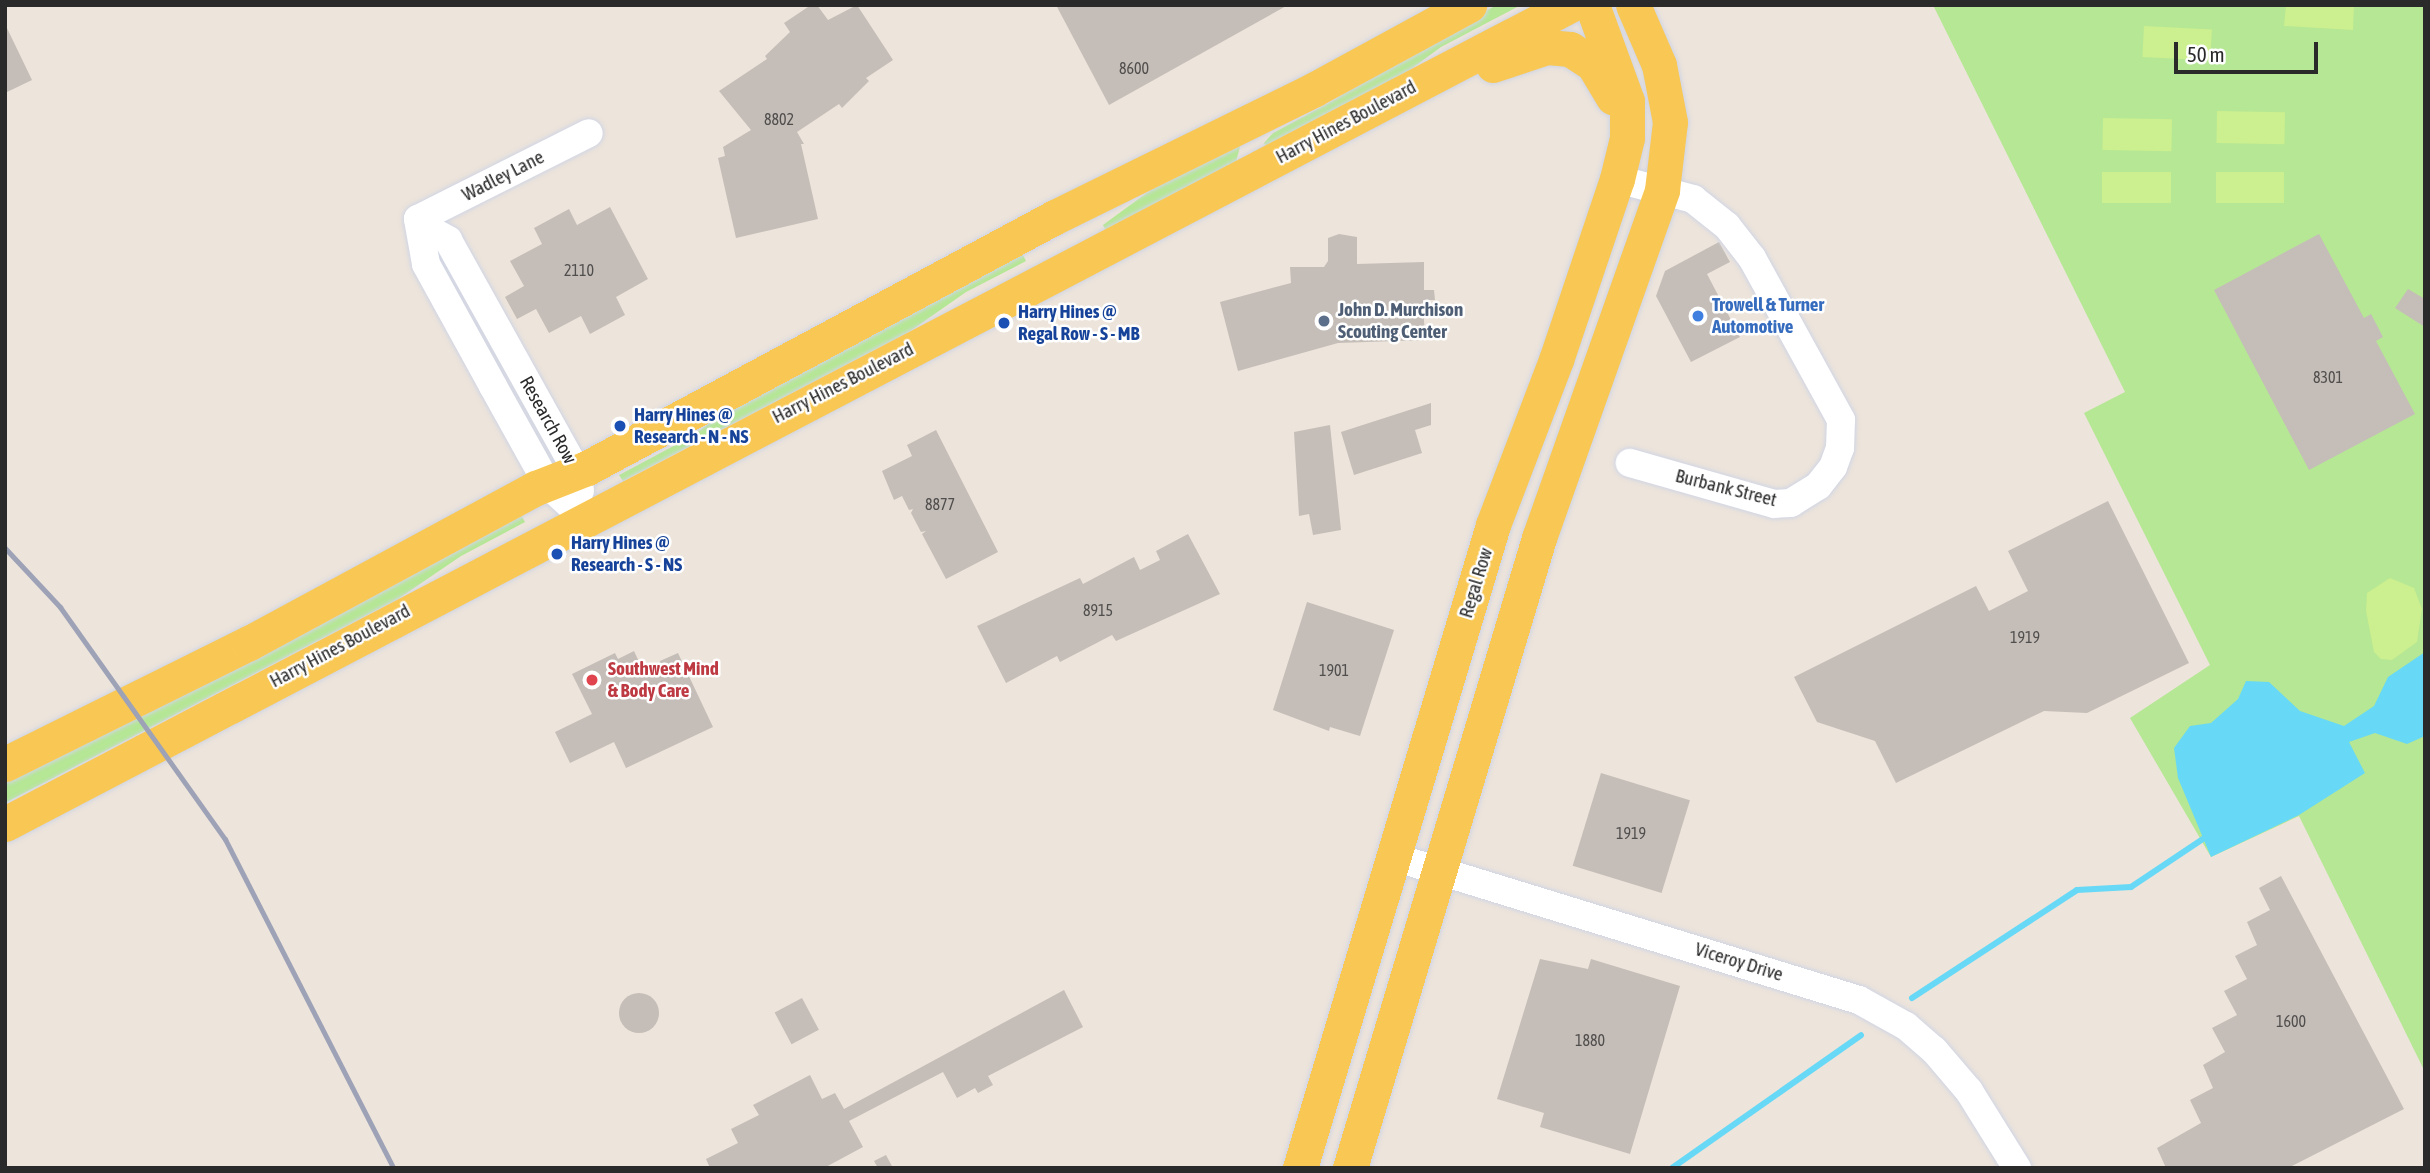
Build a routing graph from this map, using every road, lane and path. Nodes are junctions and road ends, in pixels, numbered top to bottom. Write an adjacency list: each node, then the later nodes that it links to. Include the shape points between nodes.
1 (1469, 5): 7 (main road)
2 (1570, 5): 8 (main road, Harry Hines Boulevard)
3 (1592, 5): 9 (main road, Regal Row, via 1617,66)
4 (1633, 5): 6 (main road)
5 (1655, 5): 6 (main road)
6 (1659, 65): 13 (main road, via 1670,122)
7 (1312, 90): 11 (main road, via 1298,110 1260,134 1251,148); 14 (main road)
8 (1406, 90): 9 (main road, via 1558,47 1593,64); 11 (main road, Harry Hines Boulevard)
9 (1628, 126): 12 (main road, Regal Row)
10 (589, 133): 15 (street, Wadley Lane)
11 (1255, 169): 16 (main road, Harry Hines Boulevard)
12 (1617, 179): 13 (street, Burbank Street); 17 (main road, Regal Row)
13 (1662, 190): 18 (main road); 19 (street, Burbank Street, via 1710,209 1752,258 1834,400 1840,448 1818,486 1791,503 1774,504)
14 (1055, 217): 16 (main road); 20 (main road)
15 (420, 223): 20 (street, Research Row, via 447,240)
16 (1077, 262): 21 (main road, Harry Hines Boulevard)
17 (1574, 307): 18 (main road, via 1586,333 1569,418); 22 (main road, Regal Row)
18 (1574, 444): 23 (main road)
19 (1630, 463)
20 (563, 478): 21 (street, Research Row); 24 (main road)
21 (584, 518): 25 (main road, Harry Hines Boulevard)
22 (1474, 588): 23 (main road); 26 (main road, Regal Row)
23 (1520, 603): 27 (main road)
24 (5, 764)
25 (5, 824)
26 (1394, 857): 27 (street, Viceroy Drive); 28 (main road, Regal Row)
27 (1440, 870): 29 (main road); 30 (street, Viceroy Drive, via 1859,1000 1906,1026 1934,1050 1969,1091)
28 (1300, 1168)
29 (1350, 1168)
30 (2017, 1168)

